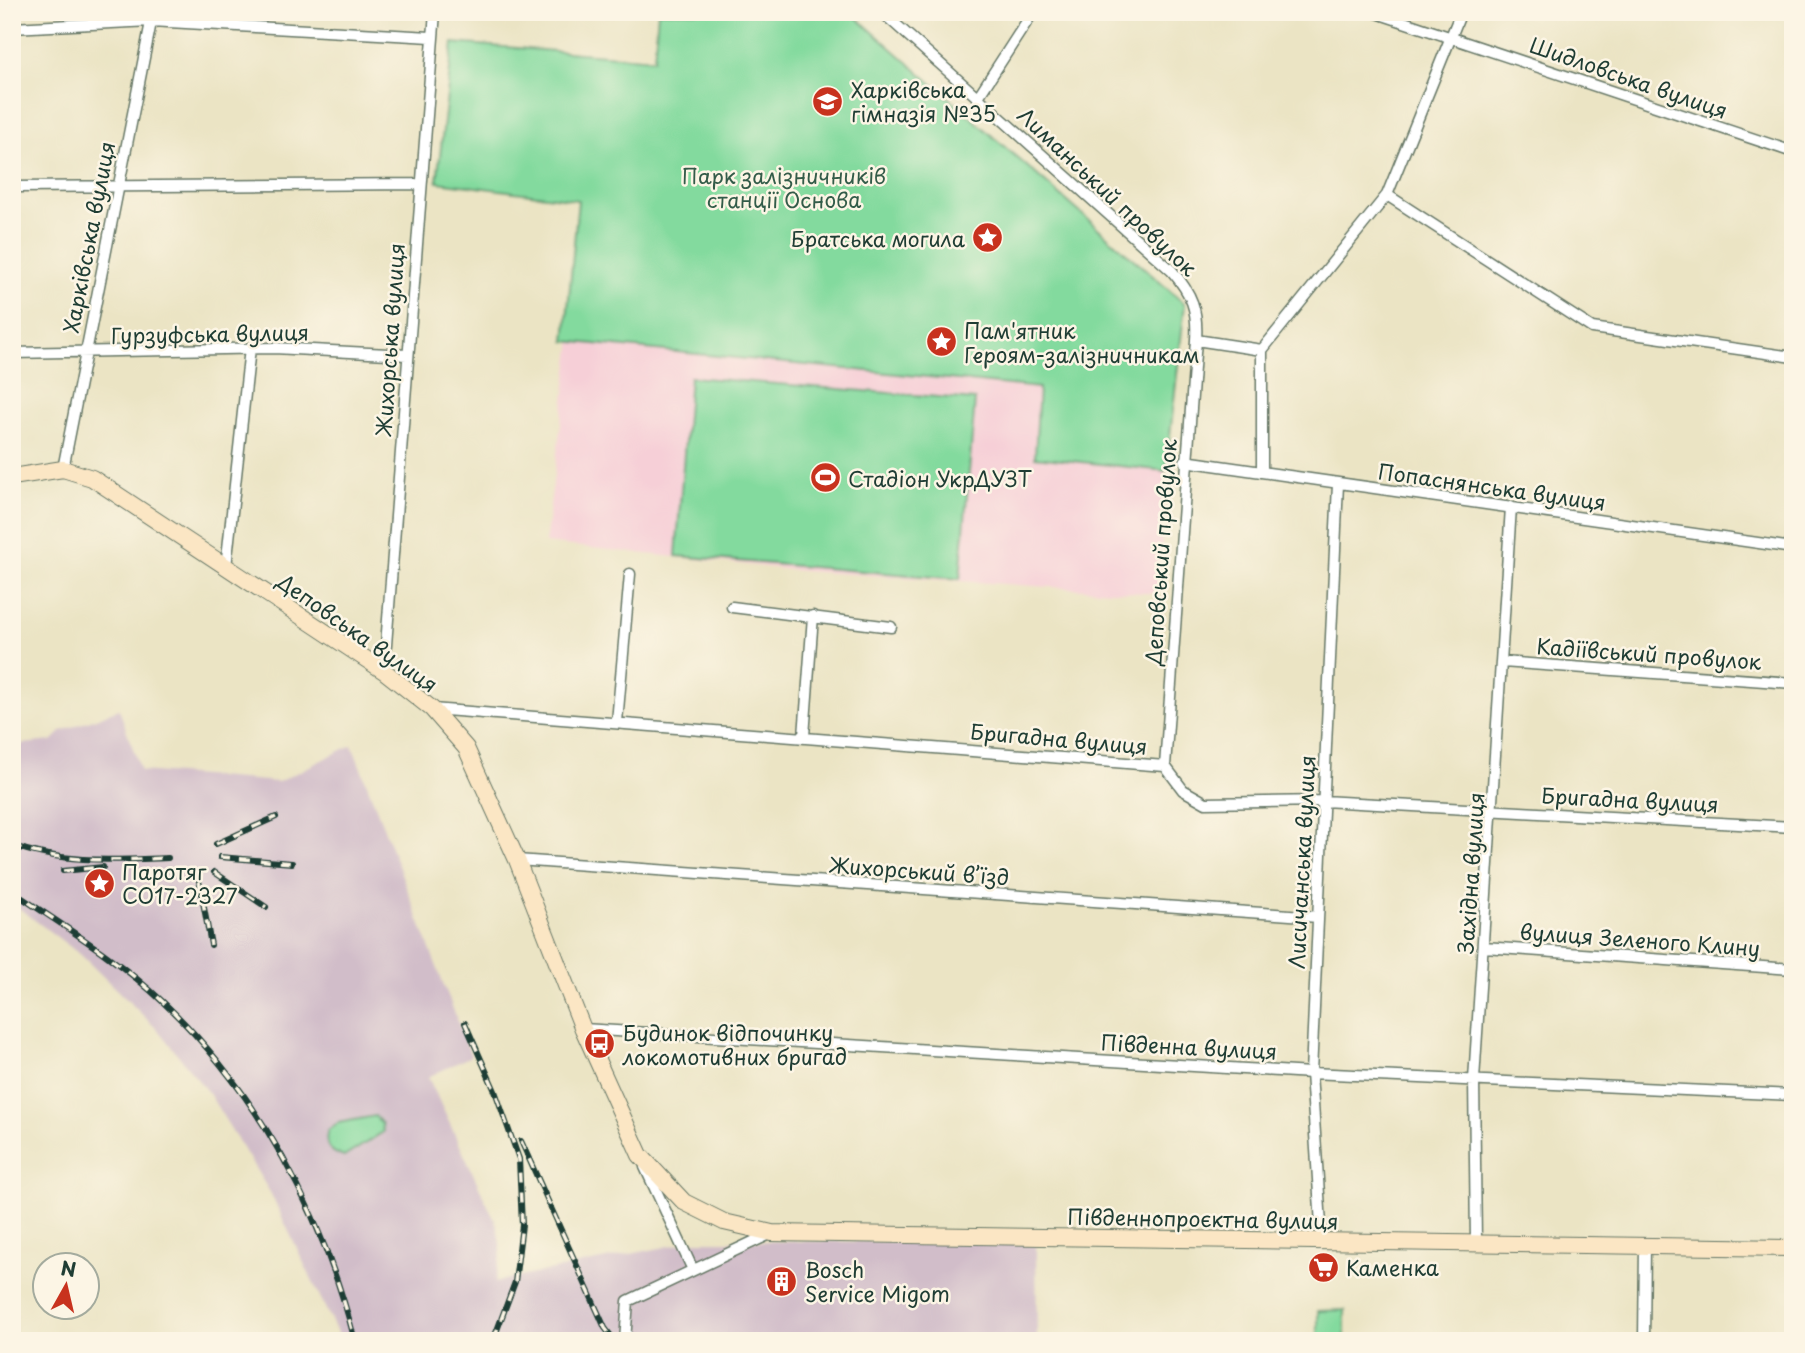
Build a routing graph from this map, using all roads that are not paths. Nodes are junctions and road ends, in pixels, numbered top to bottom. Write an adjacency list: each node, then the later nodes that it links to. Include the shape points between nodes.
1 (435, 12): 8 (street, Жихорська вулиця)
2 (882, 12): 10 (street, Лиманський провулок)
3 (1033, 12): 10 (street)
4 (1374, 12): 9 (street, Шидловська вулиця)
5 (1461, 12): 9 (street)
6 (152, 16): 7 (street); 8 (street); 13 (street, Харківська вулиця)
7 (12, 28)
8 (431, 37): 12 (street, Жихорська вулиця)
9 (1452, 37): 11 (street, Шидловська вулиця); 15 (street)
10 (978, 97): 16 (street, Лиманський провулок, via 1172,271 1193,298)
11 (1793, 152)
12 (421, 184): 13 (street); 21 (street, Жихорська вулиця)
13 (118, 186): 14 (street); 20 (street, Харківська вулиця)
14 (15, 187)
15 (1387, 195): 18 (street); 22 (street, via 1592,328)
16 (1196, 341): 18 (street); 23 (street, Деповський провулок)
17 (250, 348): 20 (street, Гурзуфська вулиця); 21 (street, Гурзуфська вулиця); 30 (street)
18 (1262, 349): 25 (street)
19 (12, 353): 20 (street, Гурзуфська вулиця)
20 (85, 354): 24 (street, Харківська вулиця)
21 (407, 355): 36 (street, Жихорська вулиця)
22 (1793, 356)
23 (1185, 461): 25 (street, Попаснянська вулиця); 41 (street, Деповський провулок)
24 (63, 469): 26 (main road, Деповська вулиця); 30 (main road, Деповська вулиця, via 92,478)
25 (1262, 472): 27 (street, Попаснянська вулиця)
26 (12, 477)
27 (1338, 485): 28 (street, Попаснянська вулиця); 42 (street, Лисичанська вулиця)
28 (1511, 507): 29 (street, Попаснянська вулиця); 35 (street, Західна вулиця)
29 (1793, 548)
30 (226, 567): 36 (main road, Деповська вулиця)
31 (630, 574): 39 (street)
32 (732, 607): 33 (street)
33 (813, 617): 34 (street); 40 (street)
34 (891, 627)
35 (1502, 662): 37 (street, Кадіївський провулок); 43 (street, Західна вулиця)
36 (384, 671): 38 (main road, Деповська вулиця)
37 (1793, 683)
38 (432, 709): 39 (street, Бригадна вулиця); 45 (main road, Деповська вулиця, via 466,748)
39 (617, 723): 40 (street, Бригадна вулиця)
40 (804, 736): 41 (street, Бригадна вулиця)
41 (1165, 766): 42 (street, Бригадна вулиця, via 1183,790 1206,803)
42 (1323, 801): 43 (street, Бригадна вулиця); 46 (street, Лисичанська вулиця)
43 (1493, 810): 44 (street, Бригадна вулиця); 47 (street, Західна вулиця)
44 (1793, 827)
45 (517, 860): 46 (street, Жихорський в’їзд); 49 (main road, Деповська вулиця)
46 (1318, 917): 50 (street, Лисичанська вулиця)
47 (1484, 947): 48 (street, вулиця Зеленого Клину); 51 (street, Західна вулиця)
48 (1793, 969)
49 (583, 1028): 50 (street, Південна вулиця); 53 (main road, Деповська вулиця)
50 (1311, 1073): 51 (street, Південна вулиця); 55 (street, Лисичанська вулиця)
51 (1474, 1080): 52 (street, Південна вулиця); 56 (street, Західна вулиця)
52 (1793, 1095)
53 (639, 1155): 54 (main road, Південнопроєктна вулиця, via 684,1202 724,1222); 59 (street)
54 (772, 1233): 55 (main road, Південнопроєктна вулиця); 59 (street)
55 (1322, 1240): 56 (main road, Південнопроєктна вулиця)
56 (1476, 1242): 57 (main road, Південнопроєктна вулиця)
57 (1645, 1245): 58 (main road, Південнопроєктна вулиця); 61 (street)
58 (1793, 1248)
59 (694, 1270): 60 (street, via 628,1301)
60 (625, 1341)
61 (1644, 1341)

